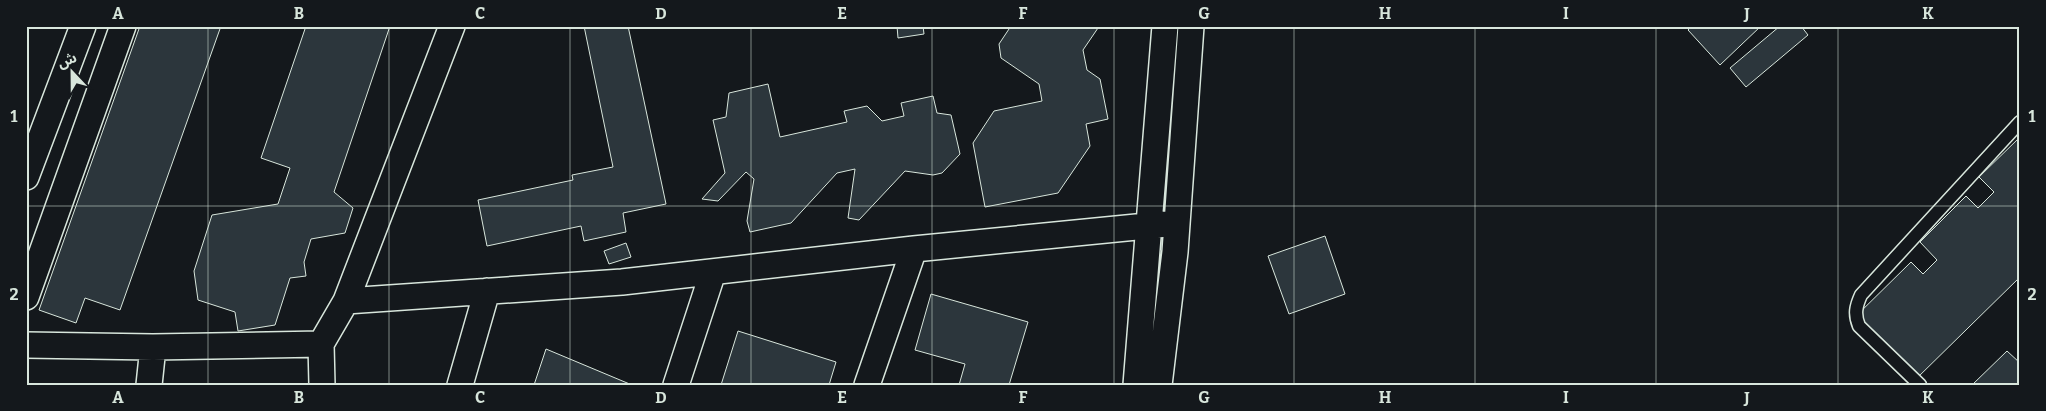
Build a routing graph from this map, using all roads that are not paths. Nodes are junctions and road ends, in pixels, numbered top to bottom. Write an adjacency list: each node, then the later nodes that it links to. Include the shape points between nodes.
1 (83, 26): 7 (street)
2 (123, 26): 13 (street)
3 (452, 26): 14 (street)
4 (1165, 26): 9 (street)
5 (1191, 26): 8 (street)
6 (2020, 122): 25 (lane, via 1861,295 1856,306 1855,317 1859,326)
7 (26, 177)
8 (1177, 223): 9 (street); 24 (street)
9 (1149, 225): 10 (street); 23 (street)
10 (914, 249): 11 (street); 22 (street)
11 (713, 272): 12 (street); 21 (street)
12 (487, 291): 14 (street); 20 (street)
13 (26, 297)
14 (346, 300): 15 (street)
15 (321, 344): 17 (street); 19 (street)
16 (26, 345): 17 (street)
17 (153, 347): 18 (street)
18 (149, 385)
19 (322, 385)
20 (460, 385)
21 (676, 385)
22 (867, 385)
23 (1136, 385)
24 (1159, 385)
25 (1920, 385)

